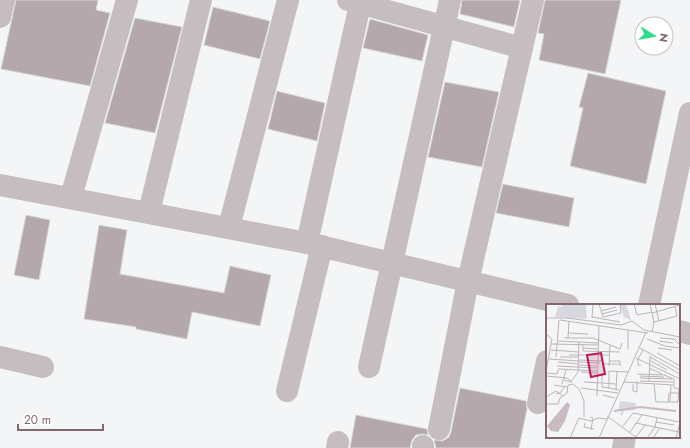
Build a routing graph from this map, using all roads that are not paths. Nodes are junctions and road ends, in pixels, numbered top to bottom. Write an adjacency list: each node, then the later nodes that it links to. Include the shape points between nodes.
1 (4, 0): 8 (street)
2 (127, 0): 13 (street)
3 (201, 0): 14 (street)
4 (288, 0): 15 (street)
5 (450, 0): 9 (street)
6 (533, 0): 10 (street)
7 (356, 1): 9 (street); 16 (street)
8 (0, 17)
9 (445, 26): 10 (street); 17 (street)
10 (522, 48): 18 (street)
11 (690, 113): 20 (street)
12 (0, 184): 13 (street)
13 (71, 198): 14 (street)
14 (149, 212): 15 (street)
15 (229, 227): 16 (street)
16 (315, 244): 17 (street); 27 (street)
17 (392, 263): 18 (street); 26 (street)
18 (468, 281): 19 (street); 29 (street)
19 (562, 304)
20 (649, 304)
21 (680, 331): 22 (street)
22 (690, 334)
23 (0, 357): 24 (street)
24 (43, 366)
25 (546, 366): 28 (street)
26 (369, 367)
27 (287, 391)
28 (538, 403)
29 (439, 429)
30 (624, 438): 31 (street)
31 (623, 448)

